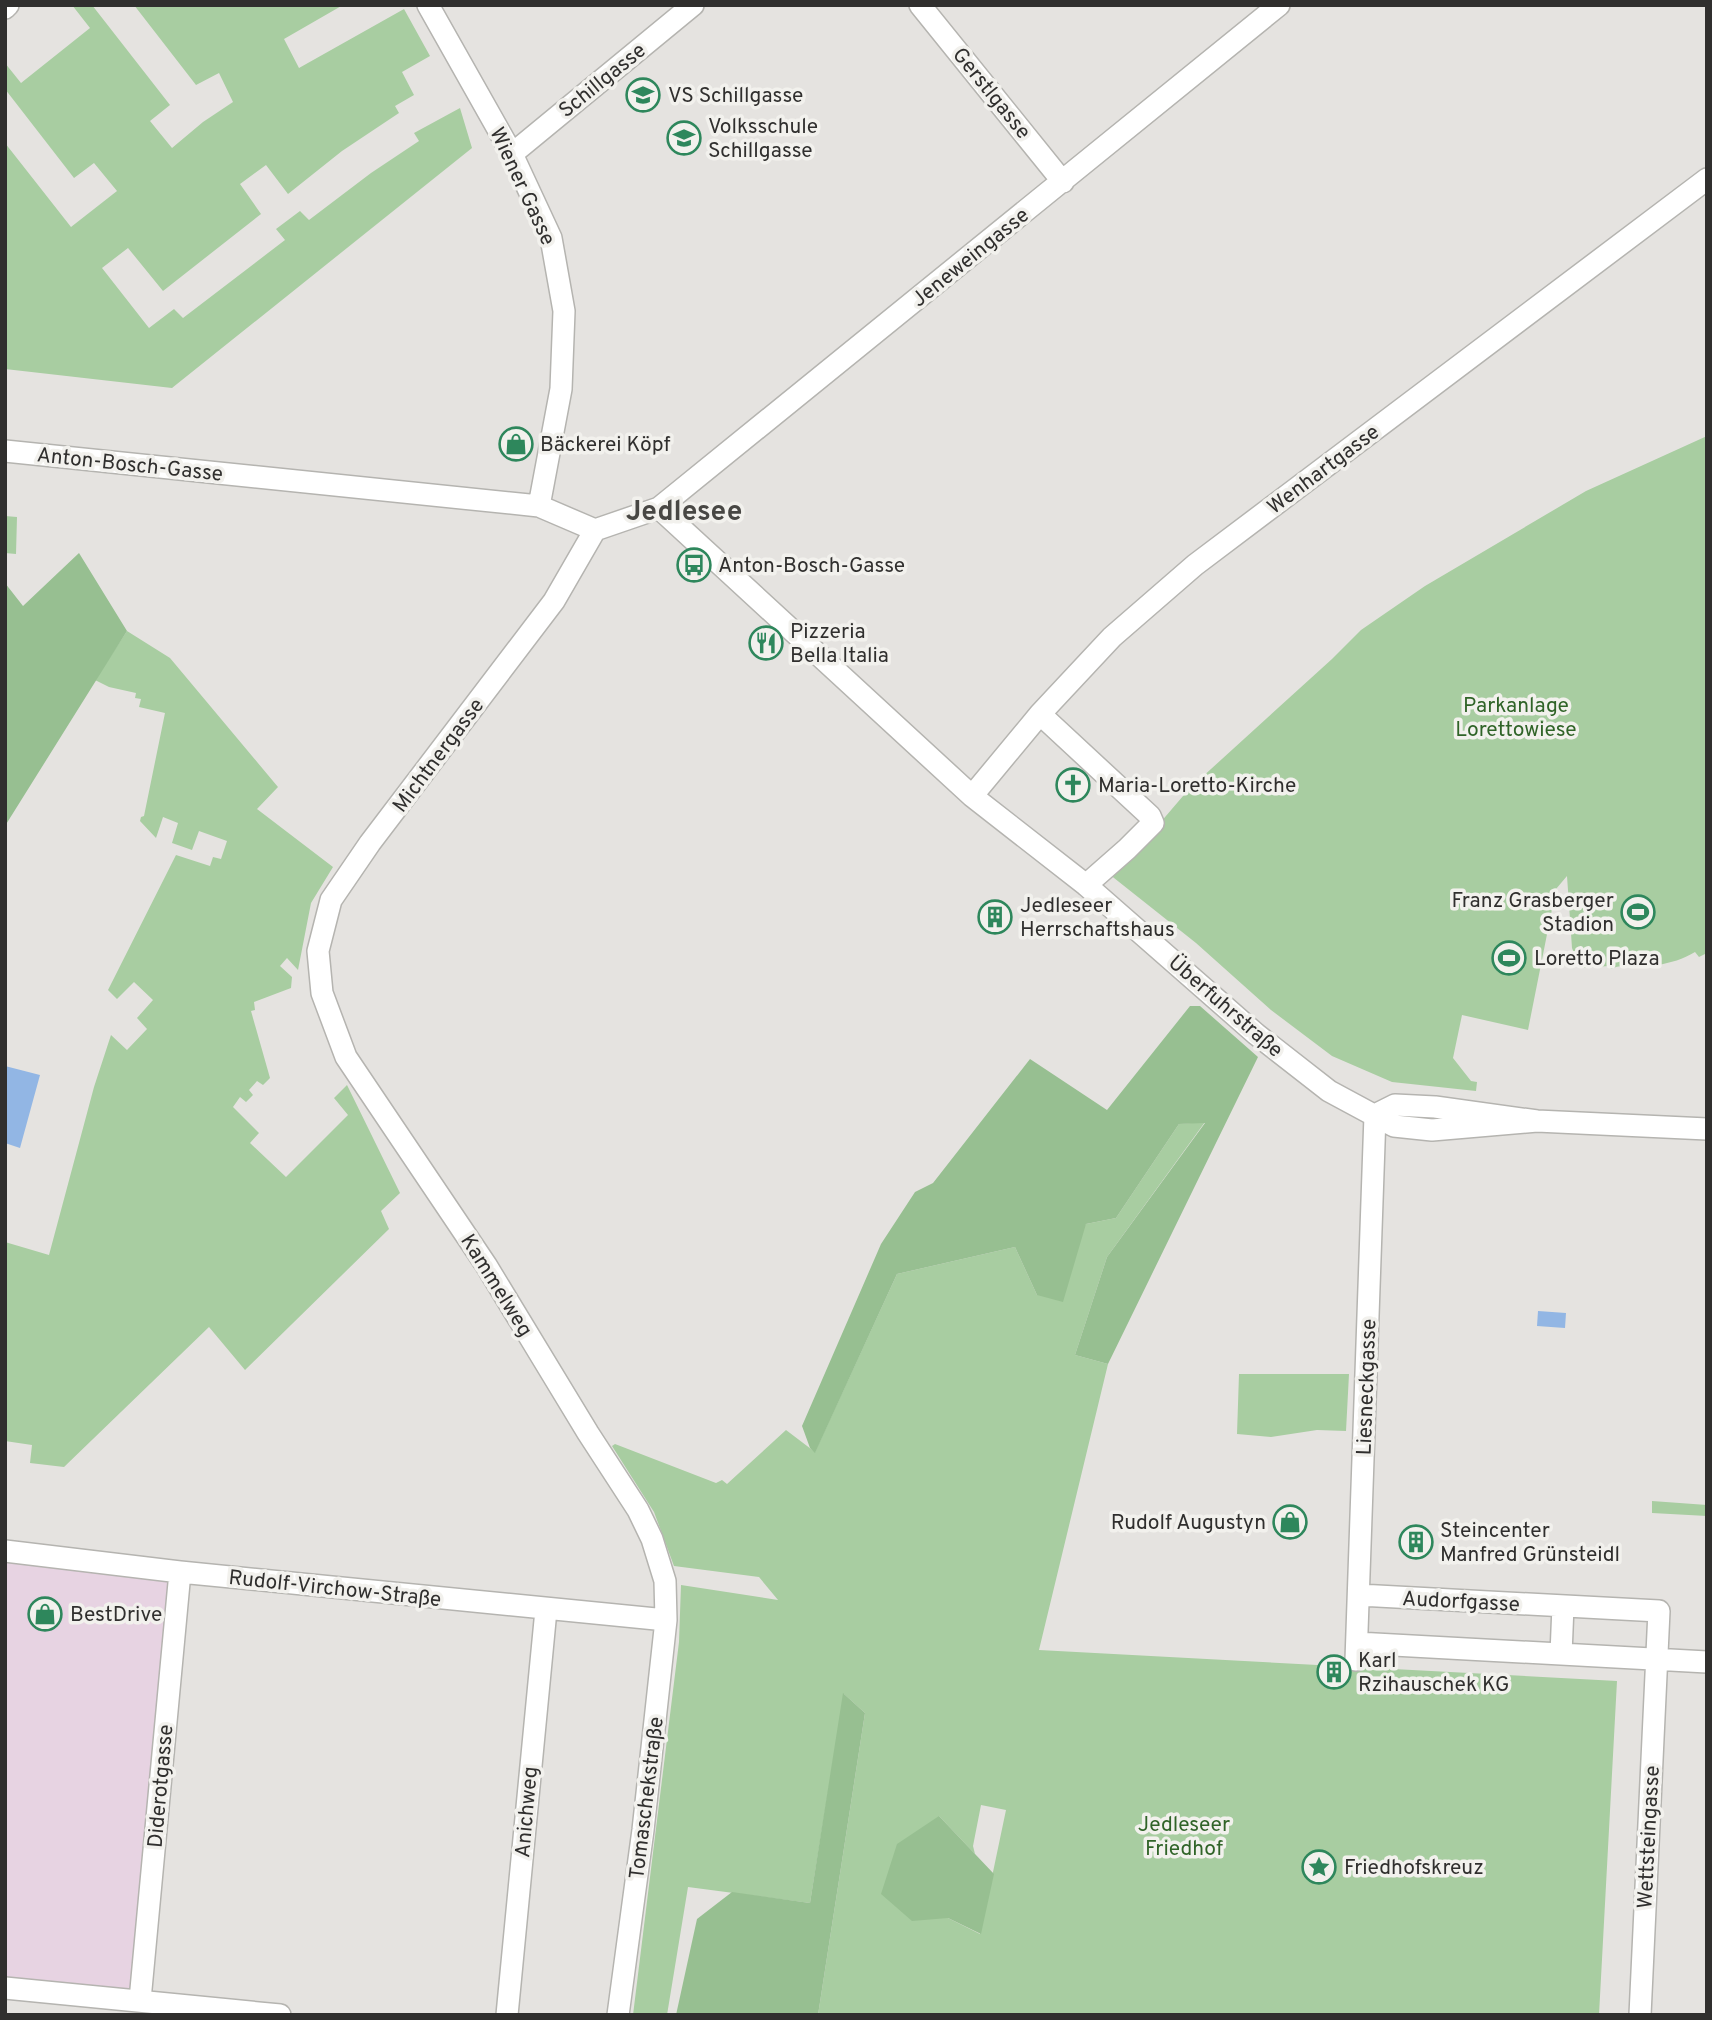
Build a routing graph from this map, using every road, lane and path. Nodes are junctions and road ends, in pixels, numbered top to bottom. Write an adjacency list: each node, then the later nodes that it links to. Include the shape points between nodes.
1 (428, 5): 5 (street, Wiener Gasse)
2 (693, 5): 5 (street, Schillgasse)
3 (920, 5): 7 (street, Gerstlgasse)
4 (1272, 7): 7 (street, Jeneweingasse)
5 (512, 154): 9 (street, Wiener Gasse, via 551,238 564,311 561,389)
6 (1707, 179): 12 (street, Wenhartgasse, via 1195,565 1112,637)
7 (1063, 182): 10 (street, Jeneweingasse)
8 (5, 451): 9 (street, Anton-Bosch-Gasse)
9 (538, 506): 11 (street, Anton-Bosch-Gasse)
10 (659, 508): 11 (street); 13 (street)
11 (595, 530): 15 (street, Michtnergasse, via 554,601 331,900 318,951)
12 (1040, 714): 13 (street, Wenhartgasse); 14 (street, via 1153,823)
13 (972, 796): 14 (street, Überfuhrstraße)
14 (1086, 885): 16 (street, Überfuhrstraße, via 1256,1034 1329,1091)
15 (322, 993): 20 (street, Kammelweg, via 346,1057 486,1265 638,1510)
16 (1375, 1115): 17 (street, via 1395,1105 1536,1121); 21 (street, Liesneckgasse)
17 (1707, 1129)
18 (5, 1551): 19 (street, Rudolf-Virchow-Straße)
19 (180, 1573): 23 (street, Rudolf-Virchow-Straße); 29 (street, Diderotgasse)
20 (665, 1580): 24 (street, Tomaschekstraße)
21 (1359, 1595): 22 (street, Audorfgasse); 25 (street, Liesneckgasse, via 1356,1652)
22 (1563, 1606): 25 (street); 26 (street, Audorfgasse, via 1659,1611)
23 (546, 1609): 24 (street, Rudolf-Virchow-Straße); 31 (street, Anichweg)
24 (666, 1619): 32 (street, Tomaschekstraße)
25 (1561, 1654): 26 (street)
26 (1657, 1659): 27 (street); 33 (street, Wettsteingasse)
27 (1707, 1661)
28 (5, 1988): 29 (street)
29 (140, 2000): 30 (street)
30 (280, 2015)
31 (507, 2015)
32 (618, 2015)
33 (1640, 2015)

